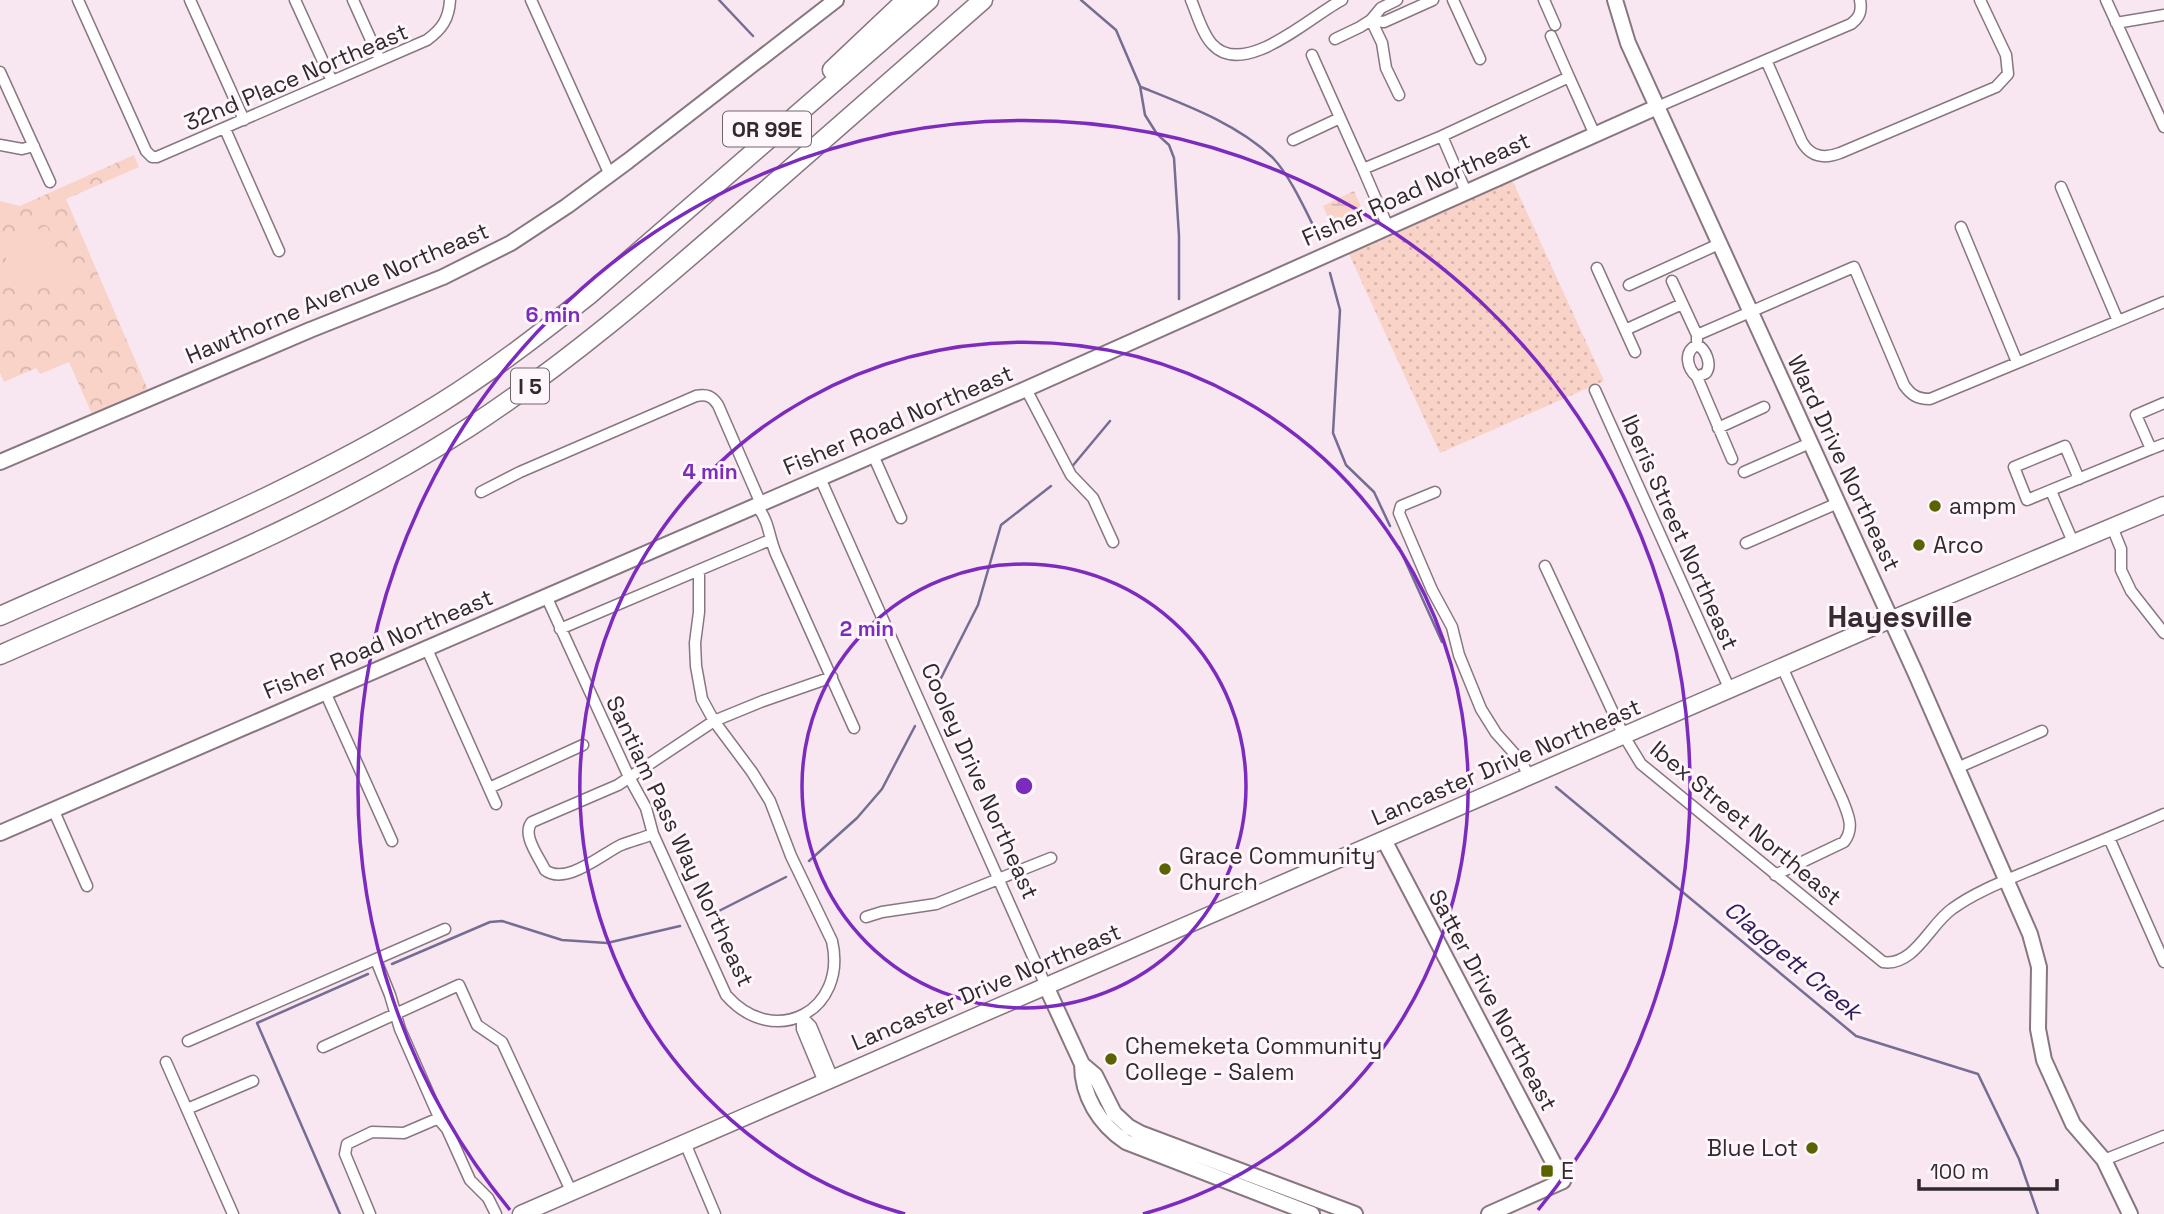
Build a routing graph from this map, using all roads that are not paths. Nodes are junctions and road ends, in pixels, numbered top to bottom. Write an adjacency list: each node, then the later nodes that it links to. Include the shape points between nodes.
1 (78, 0): 37 (street, 32nd Place Northeast, via 152,157)
2 (190, 0): 35 (street)
3 (295, 0): 31 (street)
4 (353, 0): 27 (street)
5 (450, 0): 27 (street, 32nd Place Northeast, via 447,19 427,40)
6 (531, 0): 44 (street)
7 (836, 0): 44 (street, Hawthorne Avenue Northeast)
8 (905, 0): 52 (highway, OR 99E, via 699,189)
9 (929, 0): 52 (highway, I 5)
10 (983, 0): 99 (highway, I 5, via 631,307 469,428 320,511)
11 (1191, 0): 12 (street, via 1214,47 1239,55 1288,36)
12 (1342, 0)
13 (1397, 0): 22 (street)
14 (1433, 0): 22 (street, via 1384,22)
15 (1453, 0): 26 (street)
16 (1544, 0): 30 (street)
17 (1615, 0): 33 (street, Ward Drive Northeast, via 1628,43)
18 (1860, 0): 28 (street, via 1860,15 1851,24)
19 (1980, 0): 28 (street, via 2006,55 2008,74 2003,81 1831,156 1815,155 1807,149)
20 (2106, 0): 23 (street)
21 (2164, 15): 23 (street)
22 (1371, 20): 24 (street); 32 (street)
23 (2116, 23): 36 (street)
24 (1335, 40)
25 (1312, 55): 34 (street)
26 (1480, 59)
27 (380, 60): 31 (street, 32nd Place Northeast)
28 (1766, 60): 33 (street)
29 (0, 72): 42 (street)
30 (1569, 77): 38 (street); 39 (street)
31 (332, 81): 35 (street, 32nd Place Northeast)
32 (1399, 95)
33 (1657, 107): 38 (street, Fisher Road Northeast); 50 (street, Ward Drive Northeast)
34 (1340, 118): 40 (street); 43 (street)
35 (244, 120): 37 (street, 32nd Place Northeast)
36 (2164, 127)
37 (225, 129): 51 (street)
38 (1595, 135): 47 (street, Fisher Road Northeast)
39 (1442, 136): 43 (street); 47 (street)
40 (1293, 139)
41 (0, 145): 42 (street)
42 (34, 146): 45 (street)
43 (1363, 169): 48 (street)
44 (610, 175): 75 (street, Hawthorne Avenue Northeast, via 535,228 470,264)
45 (50, 182)
46 (2062, 187): 59 (street)
47 (1466, 192): 48 (street, Fisher Road Northeast)
48 (1388, 227): 65 (street, Fisher Road Northeast)
49 (1961, 227): 63 (street)
50 (1719, 244): 55 (street); 58 (street, Ward Drive Northeast)
51 (279, 251)
52 (631, 260): 94 (highway, I 5, via 496,365 384,436 228,514)
53 (1597, 268): 60 (street)
54 (1672, 281): 57 (street)
55 (1629, 285)
56 (2164, 302): 59 (street)
57 (1682, 304): 60 (street); 61 (street)
58 (1750, 311): 61 (street); 63 (street, via 1854,267 1910,394 1930,399); 70 (street, Ward Drive Northeast)
59 (2118, 321): 63 (street)
60 (1625, 330): 62 (street)
61 (1697, 340): 64 (street, via 1688,356 1690,370); 64 (street, via 1709,369)
62 (1634, 352)
63 (2017, 362)
64 (1697, 377): 69 (street)
65 (1026, 389): 73 (street, Fisher Road Northeast); 88 (street, via 1071,475 1093,498)
66 (1595, 390): 102 (street, Iberis Street Northeast)
67 (2164, 404): 72 (street, via 2136,415)
68 (1764, 407): 69 (street)
69 (1718, 428): 74 (street)
70 (1810, 443): 76 (street); 82 (street, Ward Drive Northeast)
71 (2164, 444): 72 (street)
72 (2151, 449): 78 (street)
73 (873, 455): 77 (street, Fisher Road Northeast); 85 (street)
74 (1732, 459)
75 (0, 462)
76 (1744, 472)
77 (820, 478): 83 (street, Fisher Road Northeast); 123 (street, Cooley Drive Northeast)
78 (2079, 480): 79 (street); 79 (street, via 2065,446 2014,467 2027,500)
79 (2051, 491): 89 (street)
80 (481, 492): 83 (street, via 703,394 718,405)
81 (1435, 492): 110 (street, via 1401,506 1399,513 1452,627 1481,709)
82 (1838, 503): 90 (street); 95 (street, Ward Drive Northeast)
83 (759, 505): 87 (street, via 770,527); 93 (street, Fisher Road Northeast)
84 (2164, 505): 86 (main road, Lancaster Drive Northeast)
85 (901, 518)
86 (2112, 527): 89 (main road, Lancaster Drive Northeast); 97 (street, via 2129,587)
87 (770, 540): 92 (street); 101 (street)
88 (1113, 542)
89 (2073, 542): 95 (main road, Lancaster Drive Northeast)
90 (1746, 543)
91 (1545, 566): 107 (street, Ibex Street Northeast)
92 (699, 571): 96 (street); 104 (street, via 696,666 702,699)
93 (545, 596): 96 (street, Santiam Pass Way Northeast); 98 (street, Fisher Road Northeast)
94 (0, 616)
95 (1891, 620): 100 (main road, Lancaster Drive Northeast); 109 (street, Ward Drive Northeast)
96 (559, 629): 111 (street, Santiam Pass Way Northeast)
97 (2164, 633)
98 (426, 647): 103 (street, Fisher Road Northeast); 112 (street)
99 (0, 655)
100 (1782, 667): 102 (main road, Lancaster Drive Northeast); 122 (street, via 1850,818 1844,842)
101 (832, 677): 104 (street); 105 (street)
102 (1730, 690): 107 (main road, Lancaster Drive Northeast)
103 (325, 692): 114 (street, Fisher Road Northeast); 120 (street)
104 (714, 721): 111 (street); 132 (street, via 770,802 832,941 835,964 829,986)
105 (854, 728)
106 (2042, 731): 109 (street)
107 (1624, 736): 110 (main road, Lancaster Drive Northeast); 122 (street, Ibex Street Northeast, via 1641,764)
108 (583, 745): 112 (street)
109 (1957, 768): 124 (street, Ward Drive Northeast)
110 (1529, 776): 119 (main road, Lancaster Drive Northeast)
111 (629, 777): 117 (street, Santiam Pass Way Northeast, via 646,808); 117 (street, via 533,822 527,832 545,870 555,874 585,867 622,845)
112 (489, 788): 113 (street)
113 (495, 804)
114 (53, 809): 116 (street, Fisher Road Northeast); 125 (street)
115 (2164, 814): 118 (street)
116 (0, 833)
117 (653, 834): 132 (street, Santiam Pass Way Northeast, via 726,995 740,1009 765,1020)
118 (2109, 838): 124 (street); 129 (street)
119 (1384, 840): 130 (main road, Lancaster Drive Northeast); 152 (street, Satter Drive Northeast, via 1563,1181)
120 (391, 841)
121 (1051, 858): 123 (street)
122 (1775, 875): 124 (street, Ibex Street Northeast, via 1876,958 1892,963 1913,950 1948,912)
123 (999, 879): 126 (street, via 936,905); 130 (street, Cooley Drive Northeast)
124 (2007, 880): 143 (street, Ward Drive Northeast, via 2039,967 2038,1030 2044,1060 2073,1124)
125 (87, 886)
126 (866, 917)
127 (445, 929): 128 (street)
128 (376, 960): 131 (street); 133 (street)
129 (2164, 962)
130 (1046, 986): 136 (street, Cooley Drive Northeast); 138 (main road, Lancaster Drive Northeast)
131 (396, 1013): 134 (street); 140 (street); 144 (street, via 459,985 477,1026 502,1042)
132 (802, 1017): 138 (street, via 802,1029)
133 (188, 1041)
134 (323, 1047)
135 (166, 1062): 139 (street)
136 (1082, 1064): 150 (street, Cooley Drive Northeast, via 1082,1081 1100,1120 1126,1142); 151 (street, Cooley Drive Northeast, via 1095,1075 1114,1113 1129,1127)
137 (253, 1080): 139 (street)
138 (829, 1081): 142 (main road, Lancaster Drive Northeast)
139 (187, 1109): 145 (street)
140 (439, 1118): 146 (street, via 404,1133 372,1132 347,1144 345,1154); 147 (street, via 470,1180)
141 (2164, 1136): 143 (street)
142 (685, 1143): 144 (main road, Lancaster Drive Northeast); 149 (street)
143 (2104, 1160): 153 (street, Ward Drive Northeast)
144 (572, 1193): 148 (main road, Lancaster Drive Northeast)
145 (233, 1214)
146 (370, 1214)
147 (496, 1214)
148 (524, 1214)
149 (715, 1214)
150 (1312, 1214)
151 (1355, 1214)
152 (1489, 1214)
153 (2130, 1214)

